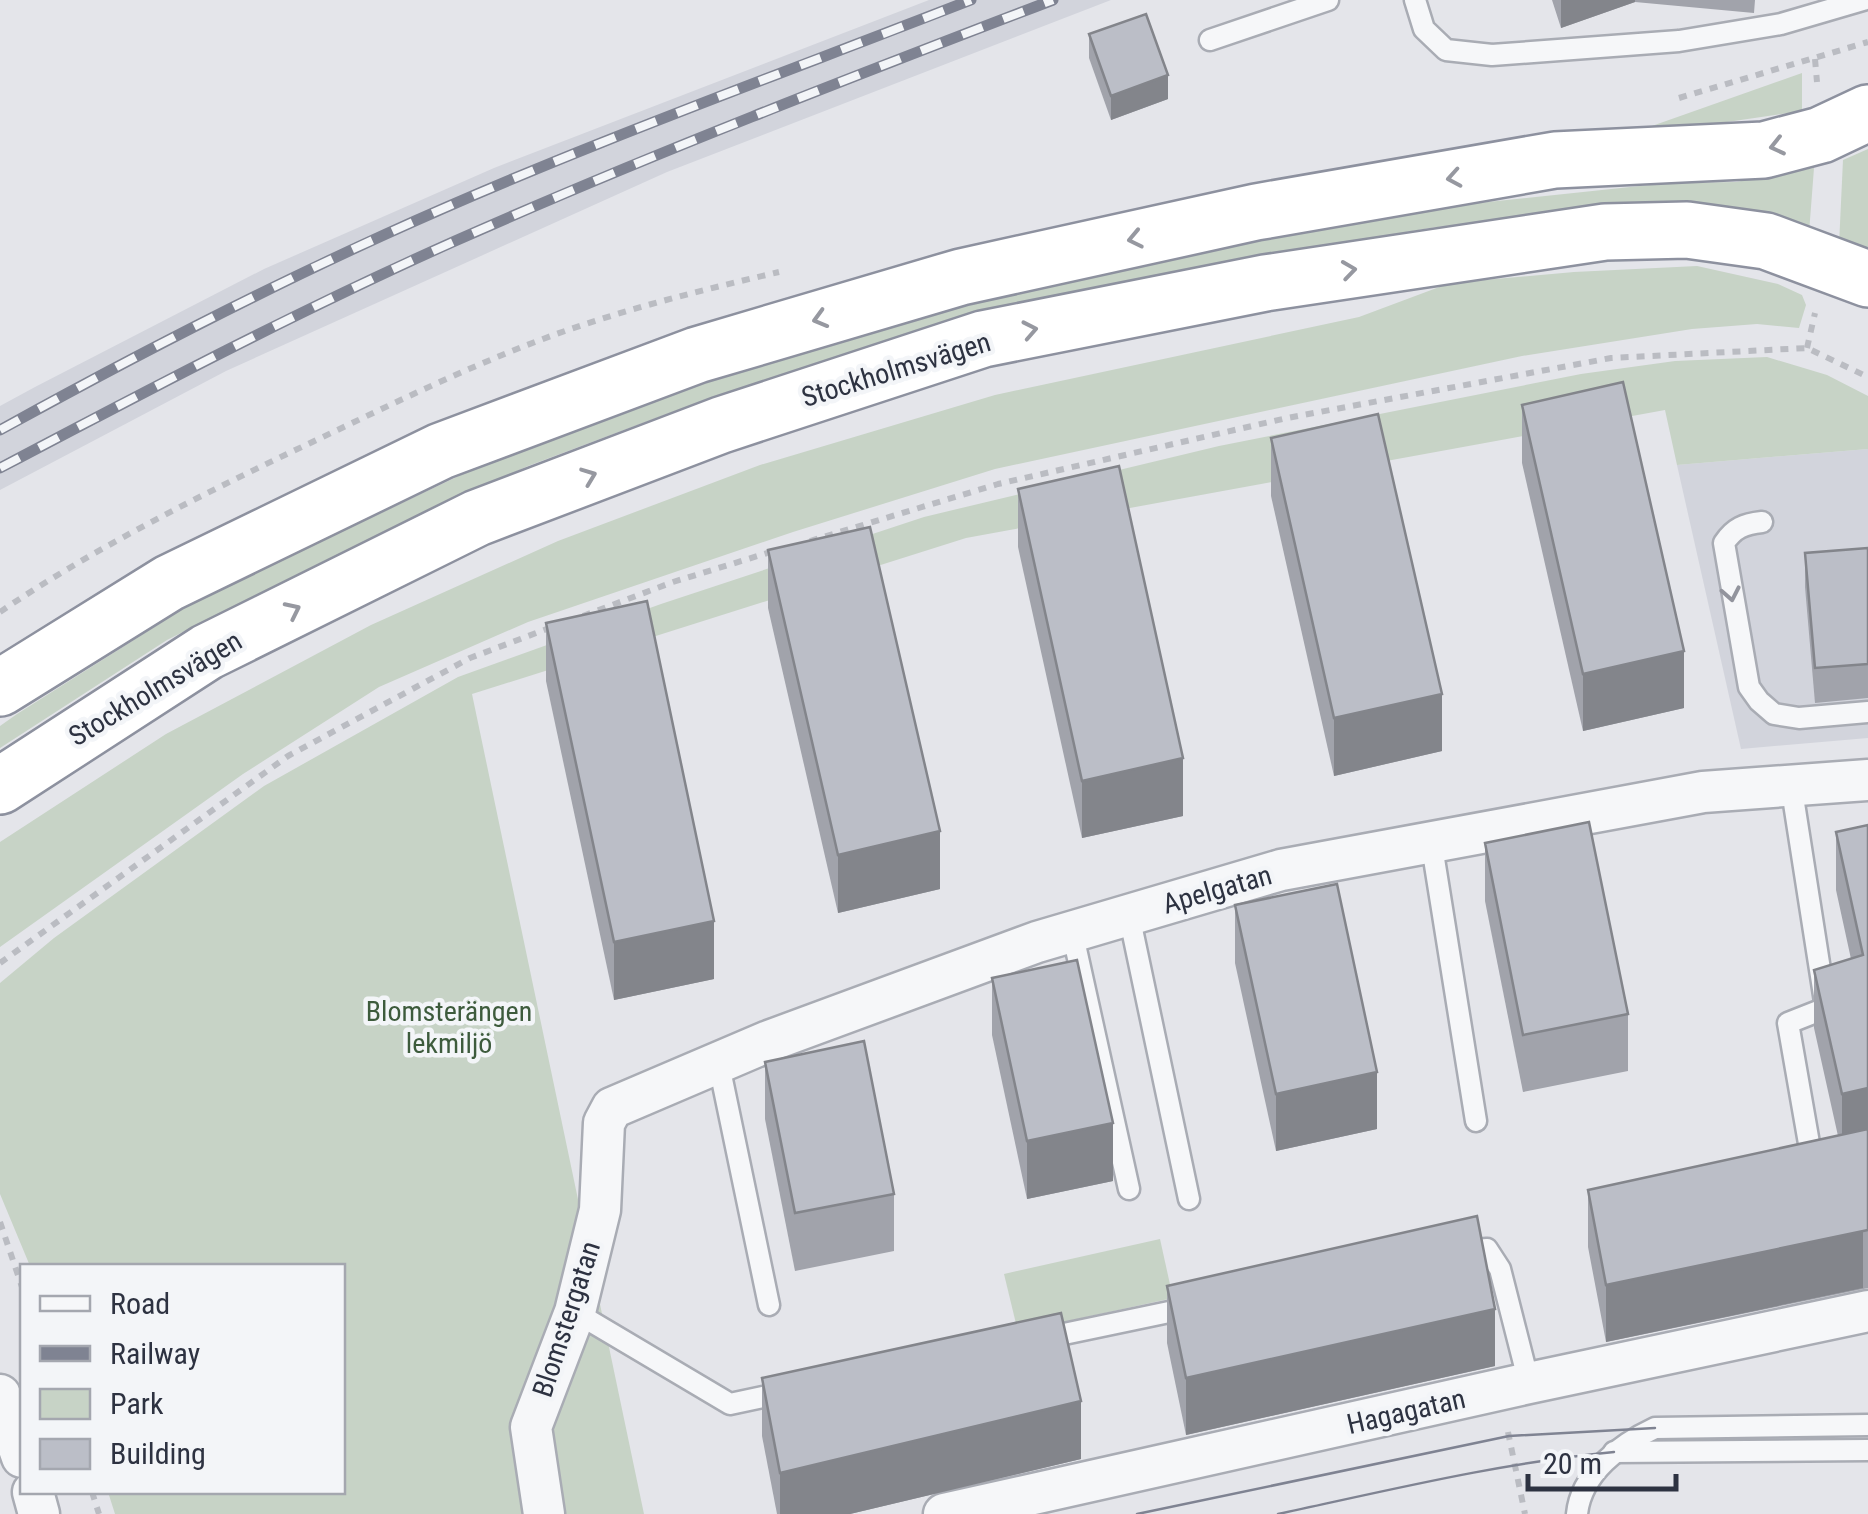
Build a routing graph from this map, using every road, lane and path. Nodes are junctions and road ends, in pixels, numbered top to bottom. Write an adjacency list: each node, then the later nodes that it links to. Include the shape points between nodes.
1 (1328, 0): 4 (lane)
2 (1415, 0): 3 (lane, via 1424,29 1446,50 1492,55 1679,41 1781,24)
3 (1863, 0)
4 (1210, 40)
5 (1868, 114): 13 (highway, one-way to 13, via 1764,150 1554,160 1256,212 961,277 698,355 441,451 168,582)
6 (1868, 280): 17 (highway, Stockholmsvägen, one-way to 6, via 207,652 477,518 721,425 983,339 1266,282 1605,232 1688,230 1766,241)
7 (1868, 377): 9 (path, via 1807,348 1611,358 1287,418 998,484)
8 (1762, 522): 14 (lane, one-way to 14, via 1745,524 1724,543 1749,687 1774,714)
9 (807, 542)
10 (788, 548): 11 (path)
11 (581, 616)
12 (562, 624): 21 (path, via 470,658 288,756)
13 (0, 688)
14 (1868, 712)
15 (1868, 780): 16 (street, Apelgatan)
16 (1791, 784): 18 (street, Apelgatan, via 1703,792); 25 (lane, via 1826,1008 1788,1023)
17 (0, 786)
18 (1432, 840): 19 (street, Apelgatan, via 1281,870); 23 (lane)
19 (1129, 915): 20 (street, Apelgatan); 27 (lane)
20 (1072, 932): 22 (street, Apelgatan); 26 (lane)
21 (0, 963)
22 (719, 1065): 24 (street, Apelgatan, via 612,1108); 32 (lane)
23 (1476, 1121)
24 (604, 1123): 34 (street, Blomstergatan, via 600,1210)
25 (1810, 1149)
26 (1128, 1189)
27 (1189, 1199)
28 (0, 1222): 30 (path)
29 (1434, 1256): 36 (lane, via 1487,1250 1500,1268)
30 (20, 1281)
31 (1219, 1301): 35 (lane)
32 (770, 1305)
33 (1868, 1311): 36 (street, Hagagatan)
34 (575, 1312): 37 (lane, via 730,1404); 43 (street, Blomstergatan, via 531,1427)
35 (1023, 1342)
36 (1514, 1386): 44 (street, Hagagatan); 45 (path)
37 (808, 1387)
38 (0, 1395): 41 (street)
39 (1868, 1424): 42 (lane, via 1655,1428)
40 (1868, 1450): 42 (lane)
41 (20, 1451)
42 (1614, 1452): 46 (lane, via 1589,1480)
43 (544, 1514)
44 (944, 1514)
45 (1525, 1514)
46 (1578, 1514)

